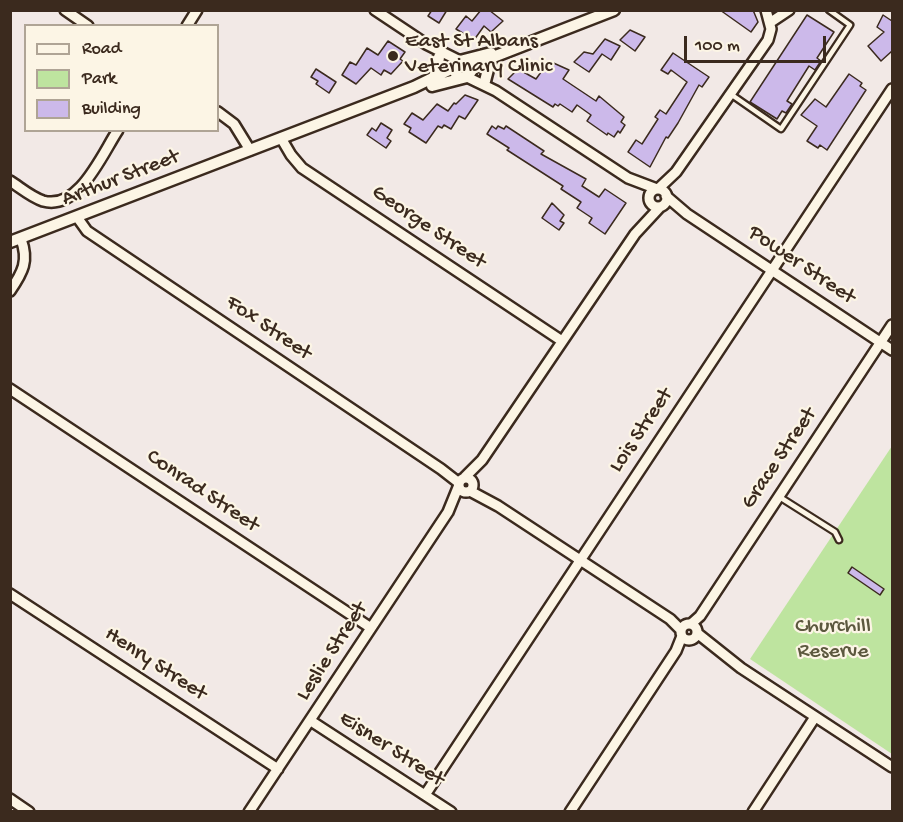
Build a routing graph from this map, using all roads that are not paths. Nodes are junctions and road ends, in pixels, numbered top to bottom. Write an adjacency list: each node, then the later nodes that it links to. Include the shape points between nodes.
1 (65, 10): 9 (street)
2 (197, 10): 10 (street)
3 (375, 10): 11 (street)
4 (614, 10): 12 (street, Arthur Street)
5 (766, 10): 8 (street)
6 (789, 10): 8 (street)
7 (829, 10): 22 (lane, via 850,24 781,129)
8 (771, 22): 22 (street, via 768,40)
9 (85, 24)
10 (188, 24)
11 (426, 44): 13 (street); 15 (street)
12 (524, 45): 14 (street, Arthur Street); 15 (street, Arthur Street)
13 (439, 57): 15 (street); 17 (street)
14 (492, 58): 16 (street, Arthur Street); 18 (street)
15 (458, 63): 16 (street); 16 (street); 17 (street, Arthur Street)
16 (468, 74): 18 (street, Power Street); 19 (street, Arthur Street, via 431,86); 21 (street, Power Street)
17 (432, 79): 19 (street, Arthur Street)
18 (485, 81): 21 (street, Power Street)
19 (414, 87): 25 (street, Arthur Street)
20 (892, 89): 36 (street, Lois Street)
21 (496, 91): 27 (street, Power Street)
22 (732, 95): 29 (street)
23 (219, 113): 26 (street, via 234,124)
24 (117, 132): 28 (street, via 76,192 55,202 39,199)
25 (281, 138): 26 (street, Arthur Street); 39 (street, George Street, via 302,168)
26 (249, 150): 33 (street, Arthur Street)
27 (628, 178): 29 (street, Power Street); 30 (street, Power Street)
28 (10, 181)
29 (662, 192): 30 (street, via 650,194); 31 (street, via 666,201); 32 (street, Power Street)
30 (649, 200): 31 (street); 34 (street, Leslie Street)
31 (660, 206): 32 (street, Power Street); 34 (street, Leslie Street)
32 (687, 214): 36 (street, Power Street)
33 (77, 217): 35 (street, Arthur Street); 44 (street, Fox Street, via 87,231)
34 (635, 234): 39 (street, Leslie Street)
35 (16, 241): 37 (street, via 26,254 25,266)
36 (772, 270): 40 (street, Power Street); 49 (street, Lois Street)
37 (10, 291)
38 (892, 325): 40 (street, Grace Street)
39 (562, 341): 43 (street, Leslie Street)
40 (881, 342): 41 (street, Power Street); 46 (street, Grace Street)
41 (892, 350)
42 (10, 389): 51 (street, Conrad Street)
43 (482, 460): 44 (street, Leslie Street); 45 (street, Leslie Street)
44 (461, 481): 45 (street, Fox Street, via 471,479); 47 (street, Leslie Street)
45 (471, 488): 47 (street, Leslie Street); 49 (street)
46 (778, 496): 48 (lane, via 835,532); 52 (street, Grace Street)
47 (448, 512): 51 (street, Leslie Street)
48 (839, 540)
49 (581, 559): 52 (street); 57 (street, Lois Street)
50 (10, 594): 56 (street, Henry Street)
51 (371, 628): 54 (street, Leslie Street)
52 (689, 632): 53 (street); 62 (street, Grace Street)
53 (815, 717): 55 (street); 63 (street)
54 (311, 721): 56 (street, Leslie Street); 57 (street, Eisner Street)
55 (892, 767)
56 (278, 769): 60 (street, Leslie Street)
57 (425, 795): 61 (street, Eisner Street)
58 (10, 799): 59 (street)
59 (29, 812)
60 (249, 812)
61 (451, 812)
62 (570, 812)
63 (753, 812)

